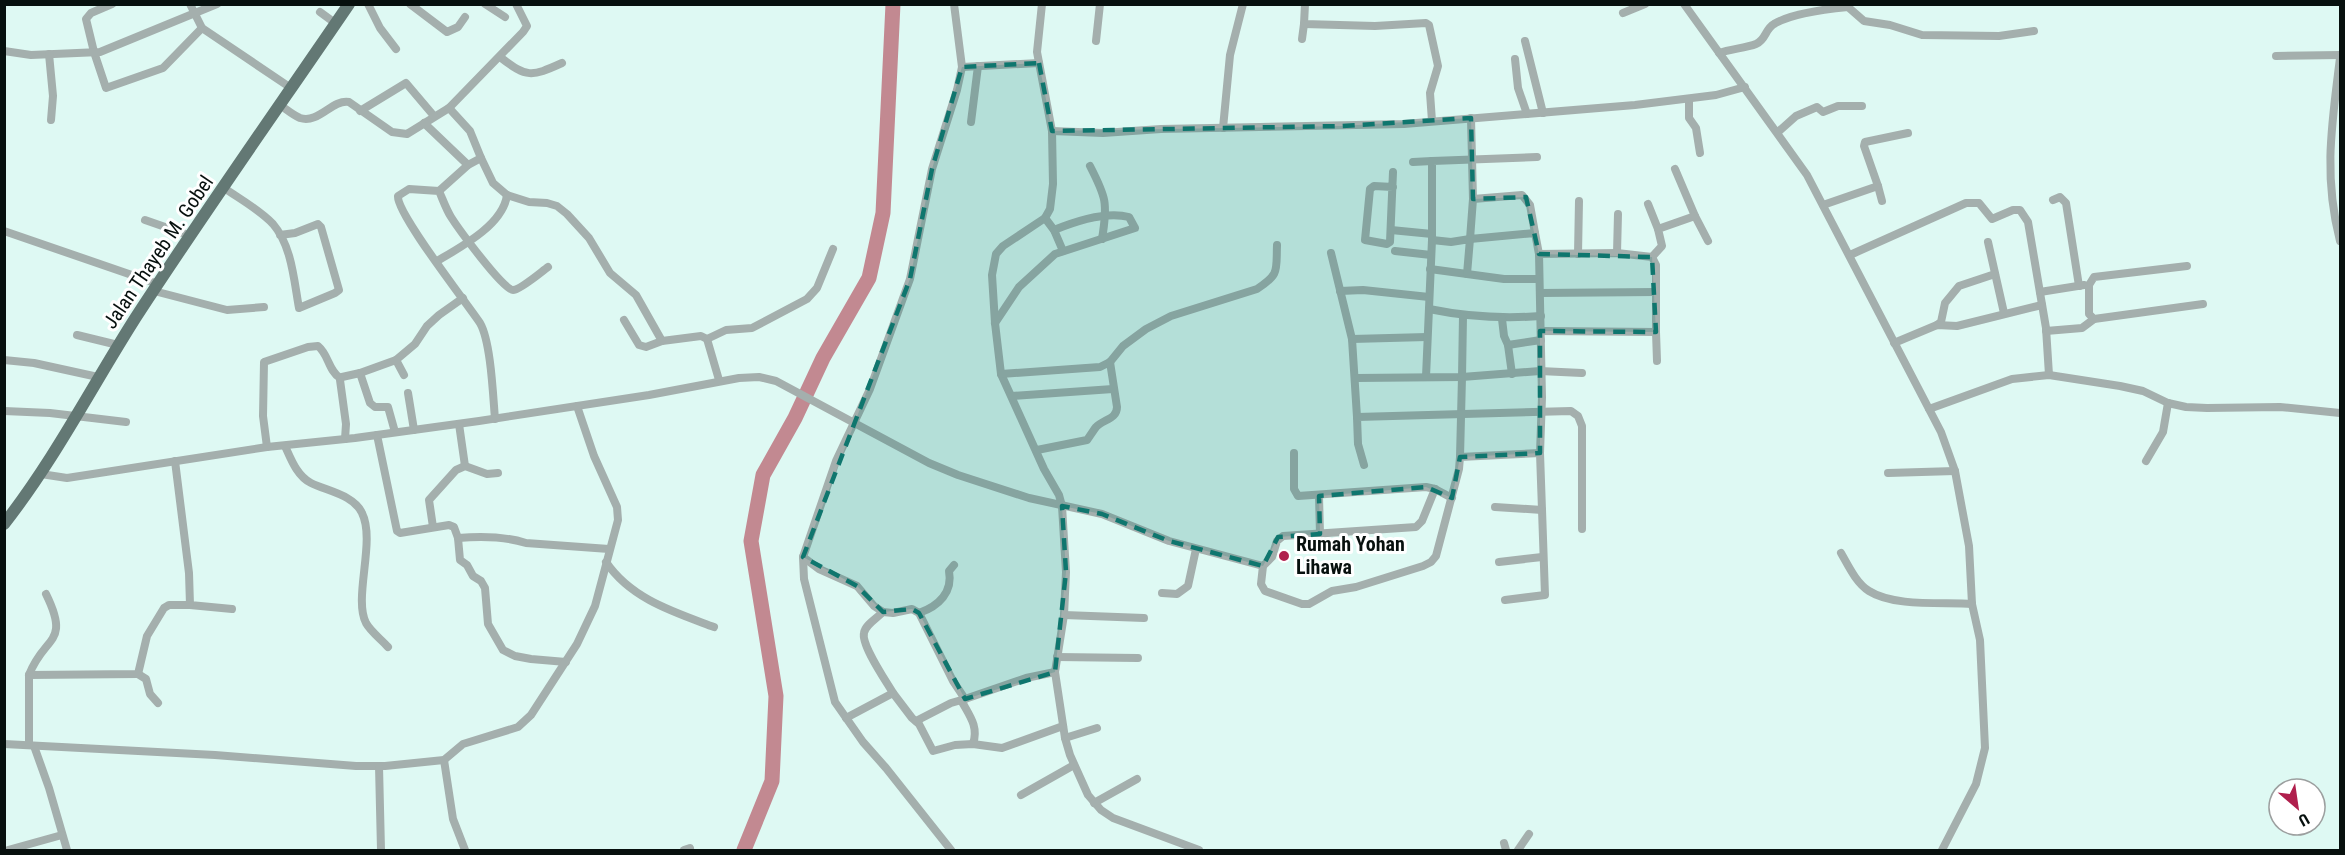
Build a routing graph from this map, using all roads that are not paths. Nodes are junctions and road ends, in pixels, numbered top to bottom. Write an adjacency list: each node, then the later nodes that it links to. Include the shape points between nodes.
1 (112, 4): 31 (street, via 86,19)
2 (190, 4): 19 (street)
3 (217, 4): 19 (street)
4 (349, 4): 22 (main road, Jalan Thayeb M. Gobel)
5 (368, 4): 29 (street)
6 (410, 4): 20 (street, via 447,32 458,27)
7 (485, 4): 21 (street)
8 (516, 4): 36 (street, via 527,27)
9 (954, 4): 41 (street)
10 (1042, 4): 39 (street)
11 (1100, 4): 27 (street)
12 (1243, 4): 57 (street, via 1230,55)
13 (1305, 4): 23 (street)
14 (1645, 4): 18 (street)
15 (1684, 4): 32 (street)
16 (1848, 6): 25 (street, via 1864,21 1922,36 1998,36); 32 (street, via 1788,18 1772,25 1756,44)
17 (320, 12): 22 (street)
18 (1623, 13)
19 (194, 14): 24 (street); 31 (street)
20 (465, 17)
21 (505, 17)
22 (335, 23): 43 (main road, Jalan Thayeb M. Gobel)
23 (1304, 24): 26 (street); 54 (street, via 1426,23 1438,66 1430,93)
24 (202, 28): 31 (street, via 163,68 108,88 104,86); 43 (street)
25 (2034, 31)
26 (1302, 39)
27 (1096, 41)
28 (1525, 41): 49 (street)
29 (396, 49)
30 (4, 51): 33 (street)
31 (94, 52): 33 (street)
32 (1719, 53): 42 (street)
33 (49, 54): 53 (street)
34 (2276, 56): 35 (street)
35 (2340, 56): 99 (street, via 2329,179)
36 (500, 57): 38 (street, via 523,73 542,72); 47 (street)
37 (1515, 59): 50 (street, via 1518,88)
38 (562, 63)
39 (1039, 63): 40 (street); 58 (street)
40 (978, 66): 41 (street); 55 (street)
41 (962, 67): 182 (street, via 932,169 910,279)
42 (1745, 87): 44 (street); 59 (street)
43 (291, 88): 45 (main road, Jalan Thayeb M. Gobel)
44 (1689, 99): 49 (street); 61 (street, via 1689,118 1696,128)
45 (280, 105): 48 (street, via 301,118 322,113 343,101); 73 (main road, Jalan Thayeb M. Gobel)
46 (1862, 106): 59 (street, via 1838,106 1823,112 1812,108)
47 (450, 108): 51 (street); 63 (street, via 470,131)
48 (360, 111): 51 (street, via 406,83); 56 (street, via 393,132 407,134)
49 (1543, 113): 50 (street)
50 (1527, 114): 52 (street)
51 (434, 116): 56 (street)
52 (1471, 118): 54 (street); 64 (street)
53 (51, 120)
54 (1432, 121): 57 (street)
55 (971, 122)
56 (424, 123): 67 (street)
57 (1223, 128): 58 (street)
58 (1052, 131): 85 (street, via 1053,184)
59 (1778, 132): 81 (street)
60 (1908, 134): 71 (street, via 1864,142)
61 (1700, 153)
62 (1537, 157): 64 (street)
63 (481, 158): 67 (street); 75 (street, via 493,183)
64 (1471, 159): 65 (street); 76 (street)
65 (1432, 161): 66 (street); 94 (street)
66 (1413, 162)
67 (468, 165): 74 (street)
68 (1090, 165): 83 (street, via 1106,199)
69 (1676, 170): 84 (street)
70 (1393, 172): 72 (street)
71 (1878, 186): 79 (street); 81 (street)
72 (1393, 187): 89 (street); 89 (street, via 1370,189 1363,238 1387,244)
73 (224, 188): 92 (street, via 267,218); 93 (main road, Jalan Thayeb M. Gobel)
74 (439, 191): 97 (street, via 451,218); 112 (street, via 409,189 398,196 413,228)
75 (507, 195): 97 (street, via 499,216); 147 (street, via 558,206 567,214 589,238 610,273 636,295)
76 (1473, 199): 91 (street, via 1522,195 1530,204); 96 (street)
77 (2053, 200): 120 (street, via 2060,197 2066,204)
78 (1579, 201): 108 (street)
79 (1882, 201)
80 (1648, 204): 87 (street)
81 (1823, 206): 110 (street)
82 (1618, 214): 106 (street)
83 (1106, 216): 88 (street, via 1072,222); 95 (street); 95 (street, via 1129,216 1135,228)
84 (1695, 216): 87 (street); 98 (street)
85 (1045, 219): 88 (street); 138 (street, via 996,254 992,275)
86 (145, 220): 93 (street)
87 (1658, 229): 111 (street, via 1662,246)
88 (1054, 230): 103 (street)
89 (1391, 230): 94 (street)
90 (4, 231): 121 (street)
91 (1535, 233): 96 (street); 107 (street)
92 (280, 235): 92 (street, via 299,308 335,294 339,290 321,226)
93 (191, 236): 121 (main road, Jalan Thayeb M. Gobel)
94 (1432, 237): 96 (street, via 1451,242); 109 (street)
95 (1102, 239): 103 (street)
96 (1470, 239): 116 (street)
97 (470, 241): 112 (street); 114 (street, via 512,291)
98 (1708, 241)
99 (2340, 241)
100 (1988, 242): 117 (street)
101 (1277, 245): 154 (street, via 1273,278 1257,289 1171,316 1123,346)
102 (833, 249): 145 (street, via 813,294 752,328 726,330)
103 (1064, 251): 138 (street, via 1055,254 1019,287)
104 (1395, 251): 109 (street)
105 (1331, 253): 122 (street)
106 (1617, 253): 108 (street); 111 (street)
107 (1539, 254): 108 (street); 118 (street)
108 (1578, 254)
109 (1431, 255): 115 (street)
110 (1850, 255): 124 (street, via 1966,203 1979,203 1992,219 2018,209 2028,222); 148 (street)
111 (1652, 256): 123 (street, via 1656,265)
112 (437, 261): 127 (street)
113 (2187, 266): 119 (street, via 2100,275)
114 (548, 267)
115 (1431, 270): 116 (street); 126 (street)
116 (1467, 274): 118 (street)
117 (1995, 274): 132 (street); 139 (street, via 1959,286 1945,303)
118 (1539, 279): 125 (street)
119 (2089, 285): 120 (street); 136 (street, via 2089,314)
120 (2079, 286): 124 (street)
121 (156, 288): 130 (street, via 227,310); 149 (main road, Jalan Thayeb M. Gobel)
122 (1341, 291): 126 (street); 146 (street)
123 (1655, 292): 125 (street); 141 (street)
124 (2040, 292): 129 (street)
125 (1540, 293): 134 (street)
126 (1429, 297): 131 (street)
127 (463, 298): 152 (street, via 427,326 415,344); 180 (street, via 484,333)
128 (2202, 304): 136 (street)
129 (2042, 305): 132 (street); 140 (street)
130 (264, 307)
131 (1429, 309): 133 (street); 144 (street)
132 (2004, 313): 139 (street, via 1953,326)
133 (1463, 316): 135 (street); 162 (street)
134 (1541, 316): 135 (street); 143 (street)
135 (1502, 319): 150 (street)
136 (2094, 319): 140 (street, via 2082,328)
137 (624, 320): 147 (street, via 639,345 646,347)
138 (995, 323): 158 (street)
139 (1937, 325): 148 (street)
140 (2046, 331): 161 (street)
141 (1656, 332): 143 (street); 153 (street)
142 (77, 335): 149 (street)
143 (1541, 335): 150 (street); 155 (street)
144 (1427, 337): 146 (street); 164 (street)
145 (707, 339): 147 (street, via 701,336); 167 (street)
146 (1352, 339): 166 (street)
147 (662, 341)
148 (1894, 344): 173 (street)
149 (118, 345): 163 (main road, Jalan Thayeb M. Gobel)
150 (1508, 345): 159 (street)
151 (4, 360): 163 (street)
152 (396, 360): 156 (street); 160 (street)
153 (1657, 361)
154 (1110, 362): 158 (street, via 1100,367); 168 (street)
155 (1540, 371): 157 (street); 159 (street); 175 (street)
156 (360, 373): 165 (street); 185 (street, via 370,404 388,407)
157 (1582, 373)
158 (1001, 374): 170 (street)
159 (1512, 374): 162 (street)
160 (404, 375)
161 (2049, 375): 171 (street, via 2143,391); 173 (street, via 2012,379)
162 (1462, 376): 164 (street); 177 (street)
163 (98, 377): 178 (main road, Jalan Thayeb M. Gobel)
164 (1425, 377): 166 (street)
165 (340, 378): 187 (street); 189 (street, via 331,372 324,351 318,346 264,362)
166 (1356, 378): 179 (street)
167 (719, 380): 172 (street, via 682,390); 182 (street, via 759,377 776,381)
168 (1113, 389): 170 (street); 190 (street, via 1117,412 1095,428 1087,440)
169 (408, 393): 184 (street)
170 (1012, 396): 190 (street)
171 (2168, 403): 176 (street); 195 (street, via 2163,432)
172 (577, 406): 180 (street); 213 (street, via 617,507 618,520)
173 (1929, 409): 198 (street)
174 (4, 411): 178 (street)
175 (1541, 413): 177 (street); 192 (street); 210 (street, via 1571,411 1581,421)
176 (2340, 413)
177 (1461, 415): 179 (street); 193 (street)
178 (76, 417): 181 (street); 201 (main road, Jalan Thayeb M. Gobel)
179 (1357, 417): 196 (street)
180 (495, 419): 183 (street)
181 (126, 422)
182 (855, 423): 205 (street, via 951,473); 216 (street, via 836,461)
183 (459, 424): 184 (street); 197 (street)
184 (414, 430): 185 (street)
185 (395, 432): 186 (street)
186 (377, 435): 187 (street); 209 (street, via 397,531)
187 (345, 439): 188 (street)
188 (285, 446): 189 (street); 233 (street, via 292,463 307,480 352,502 362,512 366,547 363,613 368,626)
189 (267, 447): 194 (street)
190 (1037, 450): 205 (street)
191 (1294, 453): 203 (street, via 1295,494)
192 (1540, 453): 193 (street); 207 (street)
193 (1460, 457): 204 (street)
194 (175, 460): 201 (street, via 67,478); 226 (street)
195 (2146, 461)
196 (1364, 465)
197 (465, 466): 200 (street, via 487,474); 209 (street, via 456,470 429,500)
198 (1955, 471): 199 (street); 225 (street, via 1969,546)
199 (1888, 472)
200 (498, 473)
201 (41, 474): 208 (main road, Jalan Thayeb M. Gobel)
202 (1435, 489): 203 (street); 204 (street); 211 (street, via 1416,527)
203 (1319, 496): 211 (street)
204 (1452, 498): 221 (street, via 1436,556 1423,566 1332,591 1309,604 1265,591 1261,584)
205 (1062, 506): 214 (street, via 1102,514); 230 (street)
206 (1495, 507): 207 (street)
207 (1542, 510): 217 (street)
208 (4, 524)
209 (433, 527): 212 (street, via 452,526)
210 (1582, 529)
211 (1320, 534): 221 (street, via 1280,538)
212 (458, 538): 213 (street, via 496,537); 236 (street, via 460,560 485,588 488,624 503,650 515,656)
213 (609, 549): 218 (street)
214 (1196, 549): 221 (street); 222 (street, via 1188,586 1178,594)
215 (1841, 553): 225 (street, via 1868,591 1909,601)
216 (803, 557): 228 (street, via 819,569 857,586); 243 (street, via 804,579 830,688)
217 (1542, 557): 219 (street); 224 (street, via 1545,596)
218 (606, 562): 232 (street, via 641,597); 236 (street, via 595,606)
219 (1498, 562)
220 (954, 565): 229 (street, via 949,571 948,592 934,606)
221 (1263, 567)
222 (1162, 593)
223 (46, 594): 239 (street, via 54,610 56,633 36,658)
224 (1505, 600)
225 (1972, 604): 266 (street, via 1980,640 1985,748 1976,784)
226 (190, 605): 227 (street); 238 (street, via 164,608 147,636)
227 (232, 609)
228 (883, 612): 229 (street, via 912,609); 240 (street, via 868,626 864,638)
229 (919, 613): 241 (street)
230 (1064, 615): 231 (street); 234 (street)
231 (1144, 618)
232 (714, 627)
233 (388, 647)
234 (1057, 657): 235 (street); 237 (street)
235 (1138, 658)
236 (566, 662): 251 (street, via 524,723 470,740)
237 (1055, 672): 241 (street); 245 (street)
238 (138, 674): 239 (street); 242 (street, via 146,679 150,694)
239 (29, 675): 250 (street)
240 (893, 693): 243 (street); 244 (street)
241 (963, 699): 244 (street); 249 (street, via 976,727)
242 (158, 703)
243 (846, 718): 263 (street)
244 (916, 721): 249 (street, via 933,751)
245 (1063, 726): 247 (street); 249 (street, via 1002,748)
246 (1097, 728): 247 (street)
247 (1065, 738): 252 (street)
248 (4, 744): 250 (street)
249 (973, 744)
250 (32, 746): 253 (street); 258 (street)
251 (444, 760): 253 (street); 262 (street, via 453,819)
252 (1074, 765): 255 (street); 256 (street)
253 (379, 766): 261 (street)
254 (1137, 779): 256 (street)
255 (1021, 795)
256 (1094, 803): 264 (street, via 1113,818)
257 (1528, 834): 265 (street)
258 (62, 835): 259 (street); 260 (street)
259 (8, 850)
260 (67, 850)
261 (381, 850)
262 (465, 850)
263 (951, 850)
264 (1199, 850)
265 (1518, 850)
266 (1942, 850)

